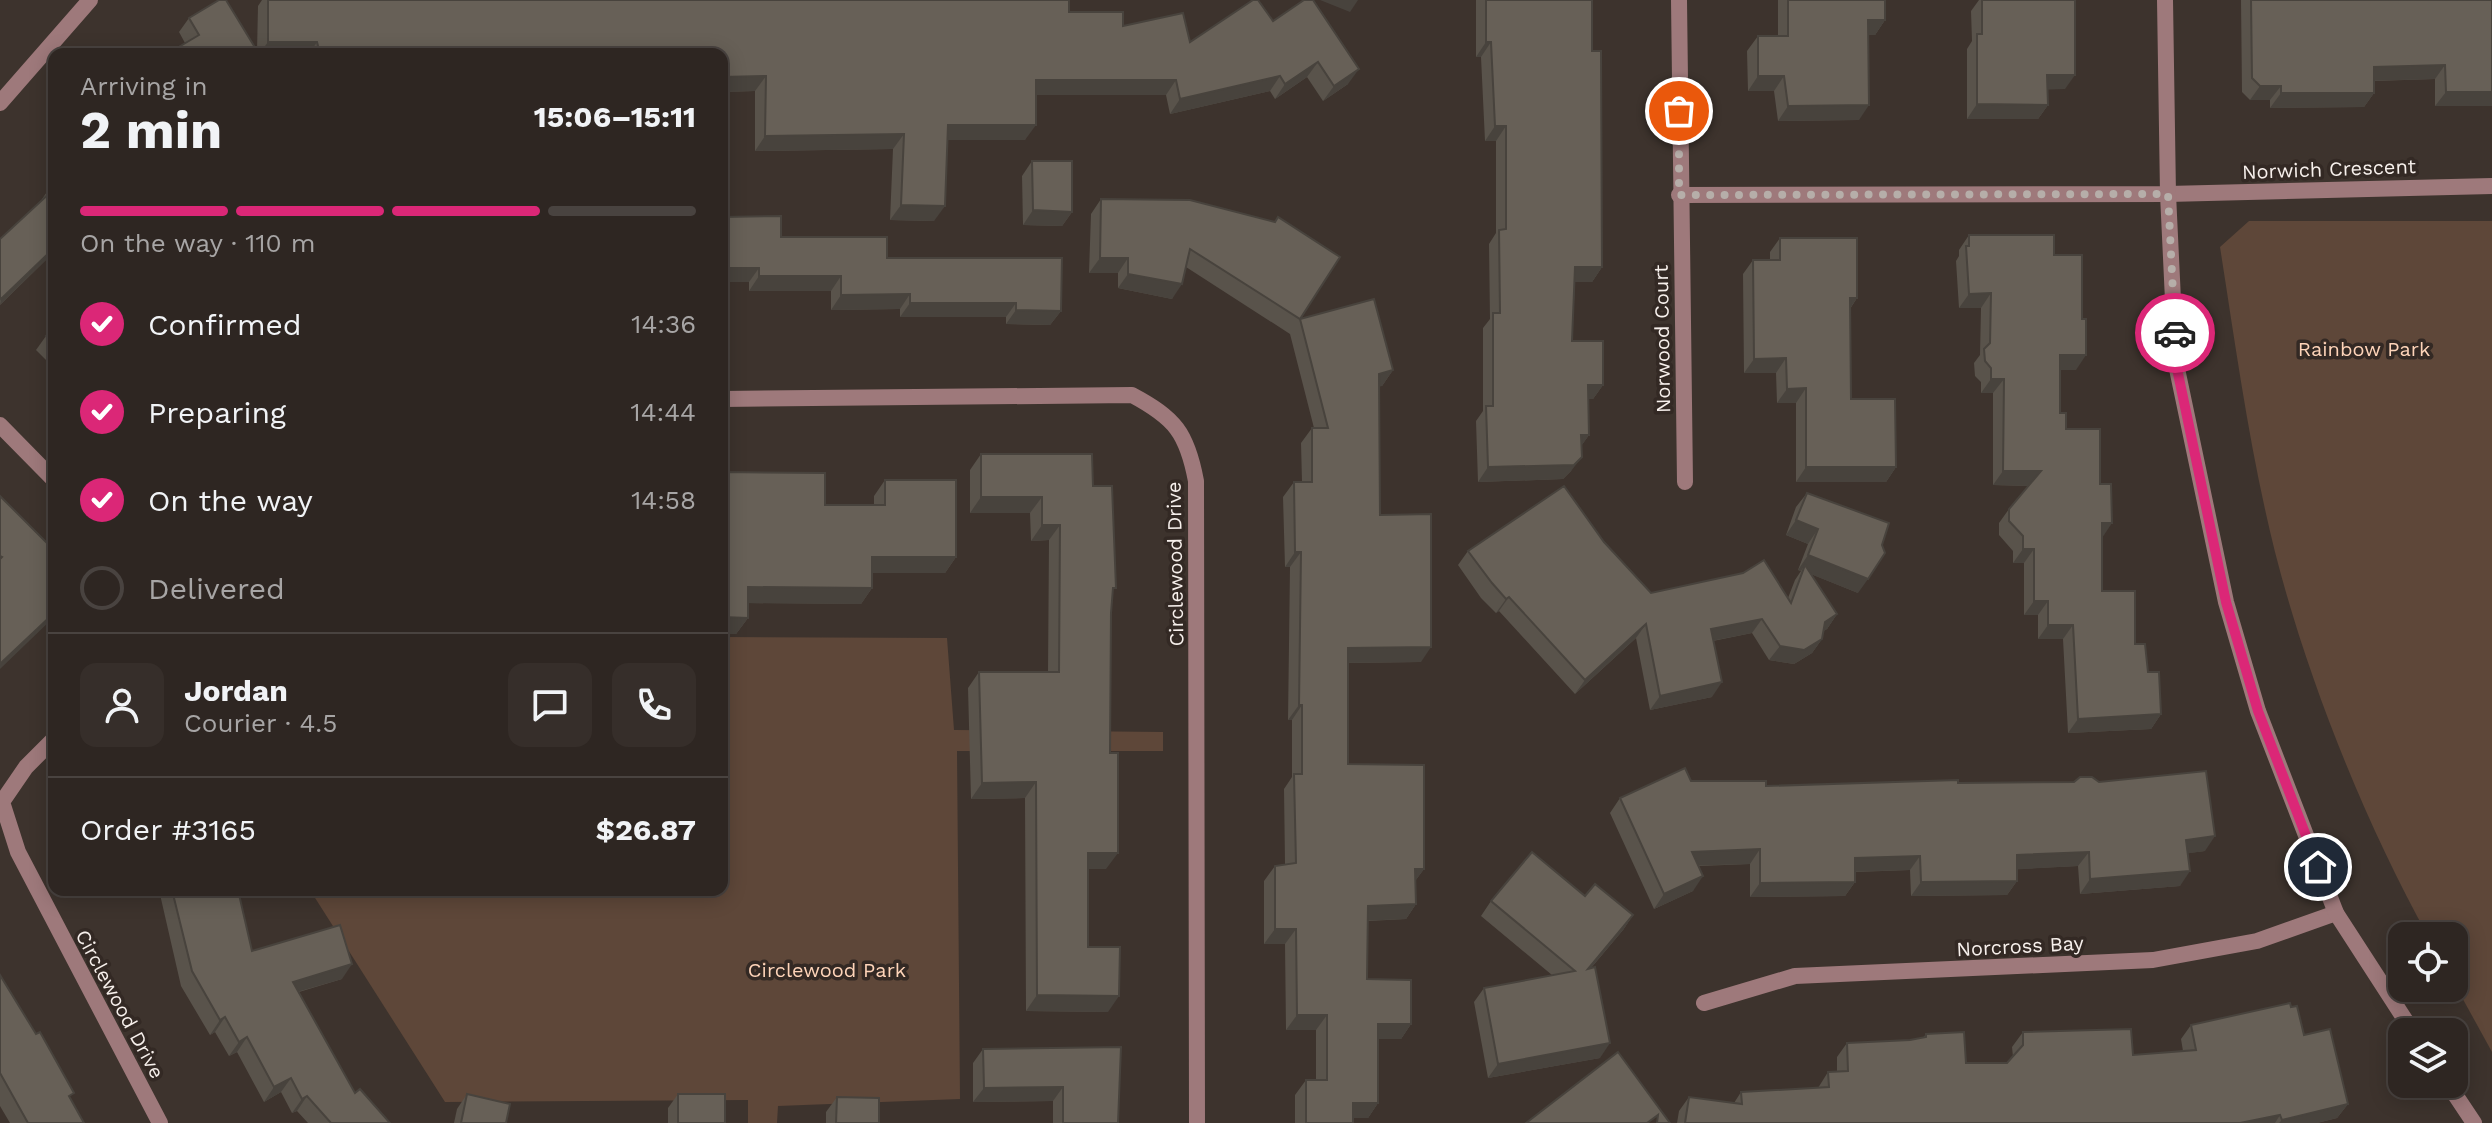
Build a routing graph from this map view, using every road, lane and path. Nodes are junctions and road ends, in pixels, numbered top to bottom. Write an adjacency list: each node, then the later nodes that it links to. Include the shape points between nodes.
1 (90, 0): 5 (street)
2 (1679, 0): 9 (street, Norwood Court)
3 (2165, 0): 8 (street)
4 (48, 48): 6 (street)
5 (48, 48)
6 (0, 103)
7 (2492, 186): 8 (street, Norwich Crescent)
8 (2168, 194): 9 (street); 15 (street, via 2176,364 2226,602 2258,711)
9 (1679, 195): 13 (street, Norwood Court)
10 (728, 399): 20 (street, Circlewood Drive, via 1132,395 1161,411 1189,444 1196,496)
11 (0, 425): 12 (street)
12 (48, 474)
13 (1685, 482)
14 (48, 745): 19 (street, Circlewood Drive, via 2,802 18,852)
15 (2336, 913): 16 (street, Norcross Bay, via 2257,941 2153,960 1795,976); 17 (street)
16 (1704, 1003)
17 (2404, 1018)
18 (2457, 1098): 21 (street)
19 (160, 1123)
20 (1197, 1123)
21 (2474, 1123)

